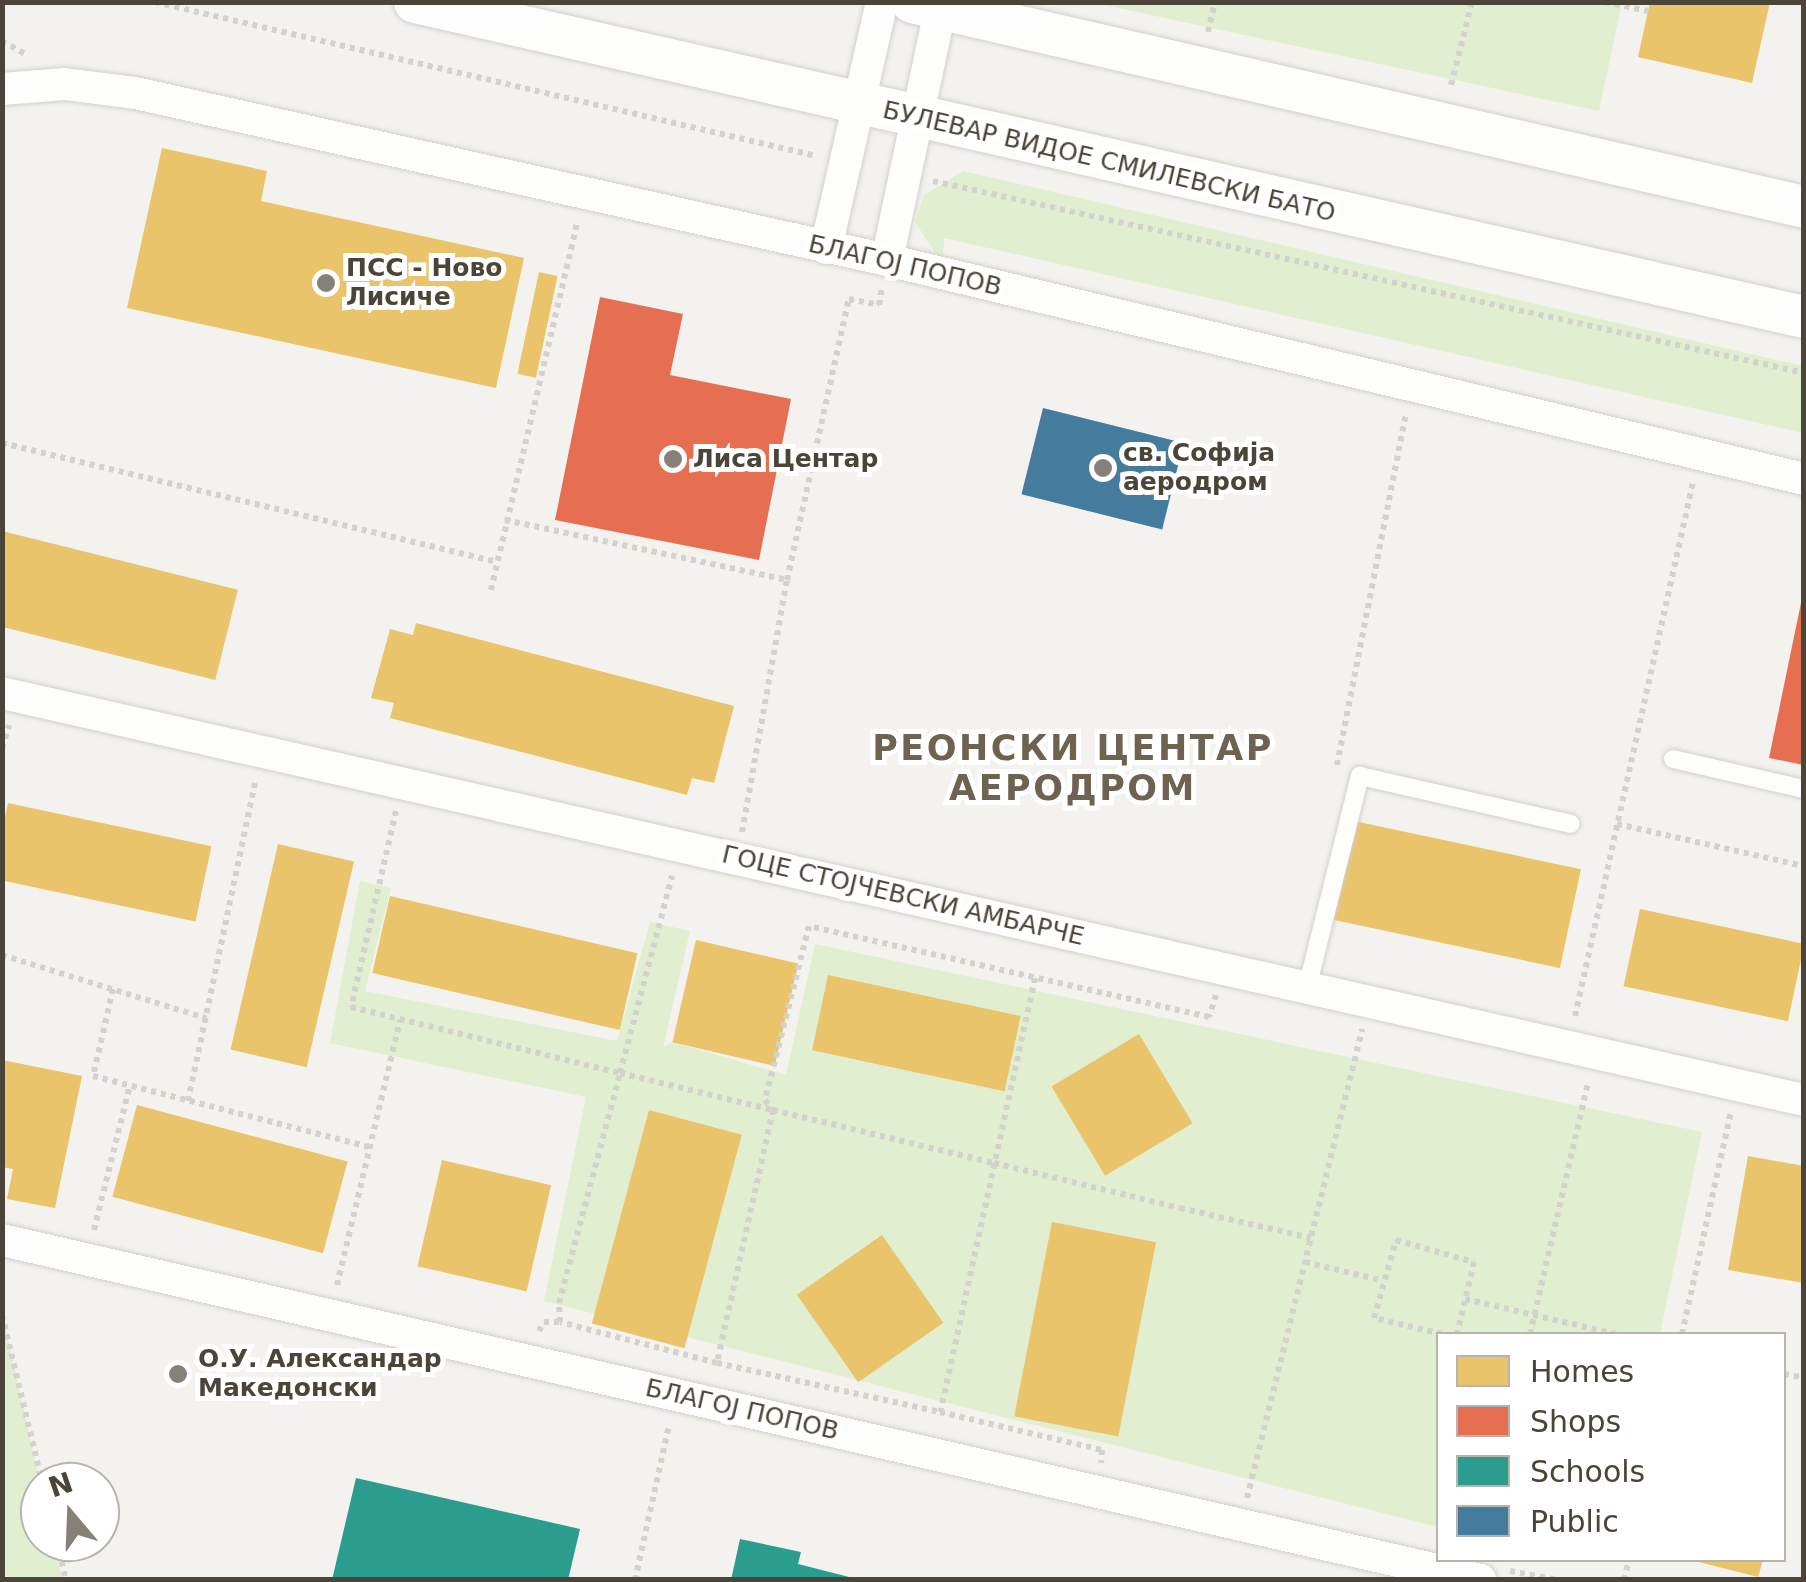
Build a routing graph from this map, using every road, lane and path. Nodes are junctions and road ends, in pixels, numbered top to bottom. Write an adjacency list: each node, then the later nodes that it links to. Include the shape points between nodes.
1 (155, 2): 14 (path)
2 (416, 2): 12 (street, БУЛЕВАР ВИДОЕ СМИЛЕВСКИ БАТО)
3 (882, 2): 12 (street)
4 (1215, 2): 9 (path)
5 (1472, 2): 10 (path)
6 (1605, 2): 8 (path)
7 (931, 5): 13 (street); 17 (street)
8 (1648, 12)
9 (1208, 32)
10 (1451, 85)
11 (2, 89): 16 (street, БЛАГОЈ ПОПОВ, via 65,84 135,92)
12 (859, 106): 13 (street, БУЛЕВАР ВИДОЕ СМИЛЕВСКИ БАТО); 18 (street)
13 (916, 119): 19 (street); 20 (street, БУЛЕВАР ВИДОЕ СМИЛЕВСКИ БАТО)
14 (826, 158)
15 (922, 178): 21 (path)
16 (584, 195): 18 (street, БЛАГОЈ ПОПОВ); 26 (path)
17 (1804, 208)
18 (826, 248): 19 (street, БЛАГОЈ ПОПОВ)
19 (887, 260): 22 (street, БЛАГОЈ ПОПОВ); 28 (path, via 879,305 848,300)
20 (1804, 318)
21 (1804, 372)
22 (1410, 388): 24 (street, БЛАГОЈ ПОПОВ); 35 (path)
23 (2, 443): 27 (path)
24 (1698, 455): 25 (street, БЛАГОЈ ПОПОВ); 39 (path)
25 (1804, 479)
26 (506, 520): 27 (path); 28 (path)
27 (497, 562): 29 (path)
28 (788, 580): 31 (path)
29 (491, 590)
30 (768, 646): 31 (path)
31 (778, 647): 41 (path)
32 (2, 693): 33 (street, ГОЦЕ СТОЈЧЕВСКИ АМБАРЧЕ)
33 (261, 752): 36 (street, ГОЦЕ СТОЈЧЕВСКИ АМБАРЧЕ); 48 (path)
34 (1673, 758): 37 (lane)
35 (1337, 769)
36 (402, 783): 40 (street, ГОЦЕ СТОЈЧЕВСКИ АМБАРЧЕ); 49 (path, via 352,1008)
37 (1804, 790)
38 (1571, 824): 45 (lane, via 1360,776)
39 (1618, 824): 42 (path); 53 (path)
40 (680, 846): 41 (street, ГОЦЕ СТОЈЧЕВСКИ АМБАРЧЕ); 54 (path)
41 (738, 858): 45 (street, ГОЦЕ СТОЈЧЕВСКИ АМБАРЧЕ)
42 (1804, 866)
43 (2, 954): 46 (path)
44 (1035, 978): 47 (path, via 1209,1016 1217,992); 61 (path, via 809,926 765,1100); 63 (path)
45 (1307, 988): 53 (street, ГОЦЕ СТОЈЧЕВСКИ АМБАРЧЕ)
46 (113, 989): 48 (path); 57 (path, via 93,1076)
47 (1236, 996)
48 (206, 1018): 59 (path)
49 (400, 1020): 54 (path); 62 (path)
50 (1344, 1020): 51 (path)
51 (1363, 1025): 52 (path); 64 (path)
52 (1382, 1029)
53 (1570, 1059): 55 (path); 58 (street, ГОЦЕ СТОЈЧЕВСКИ АМБАРЧЕ)
54 (620, 1073): 61 (path); 78 (path, via 559,1303 560,1322)
55 (1590, 1075): 56 (path); 72 (path)
56 (1607, 1079)
57 (130, 1086): 59 (path); 66 (path)
58 (1804, 1100)
59 (188, 1101): 62 (path)
60 (1714, 1102): 76 (path, via 1732,1106)
61 (772, 1110): 63 (path); 78 (path)
62 (370, 1147): 71 (path)
63 (994, 1163): 64 (path); 80 (path)
64 (1311, 1238): 67 (path)
65 (2, 1240): 66 (street, БЛАГОЈ ПОПОВ)
66 (87, 1260): 71 (street, БЛАГОЈ ПОПОВ)
67 (1305, 1262): 68 (path); 83 (path)
68 (1380, 1280): 69 (path, via 1396,1240 1474,1262); 77 (path, via 1374,1318)
69 (1465, 1300): 72 (path); 73 (path)
70 (2, 1315): 81 (path)
71 (330, 1316): 79 (street, БЛАГОЈ ПОПОВ)
72 (1534, 1316): 74 (path); 75 (path)
73 (1457, 1332)
74 (1530, 1332)
75 (1607, 1332)
76 (1682, 1332)
77 (1436, 1333)
78 (717, 1363): 80 (path)
79 (676, 1394): 84 (street, БЛАГОЈ ПОПОВ); 87 (path)
80 (940, 1412): 82 (path, via 1102,1450)
81 (37, 1462)
82 (1100, 1474)
83 (1244, 1509)
84 (1436, 1562)
85 (1437, 1562): 86 (street, БЛАГОЈ ПОПОВ)
86 (1487, 1573): 88 (path)
87 (635, 1580)
88 (1558, 1580)

